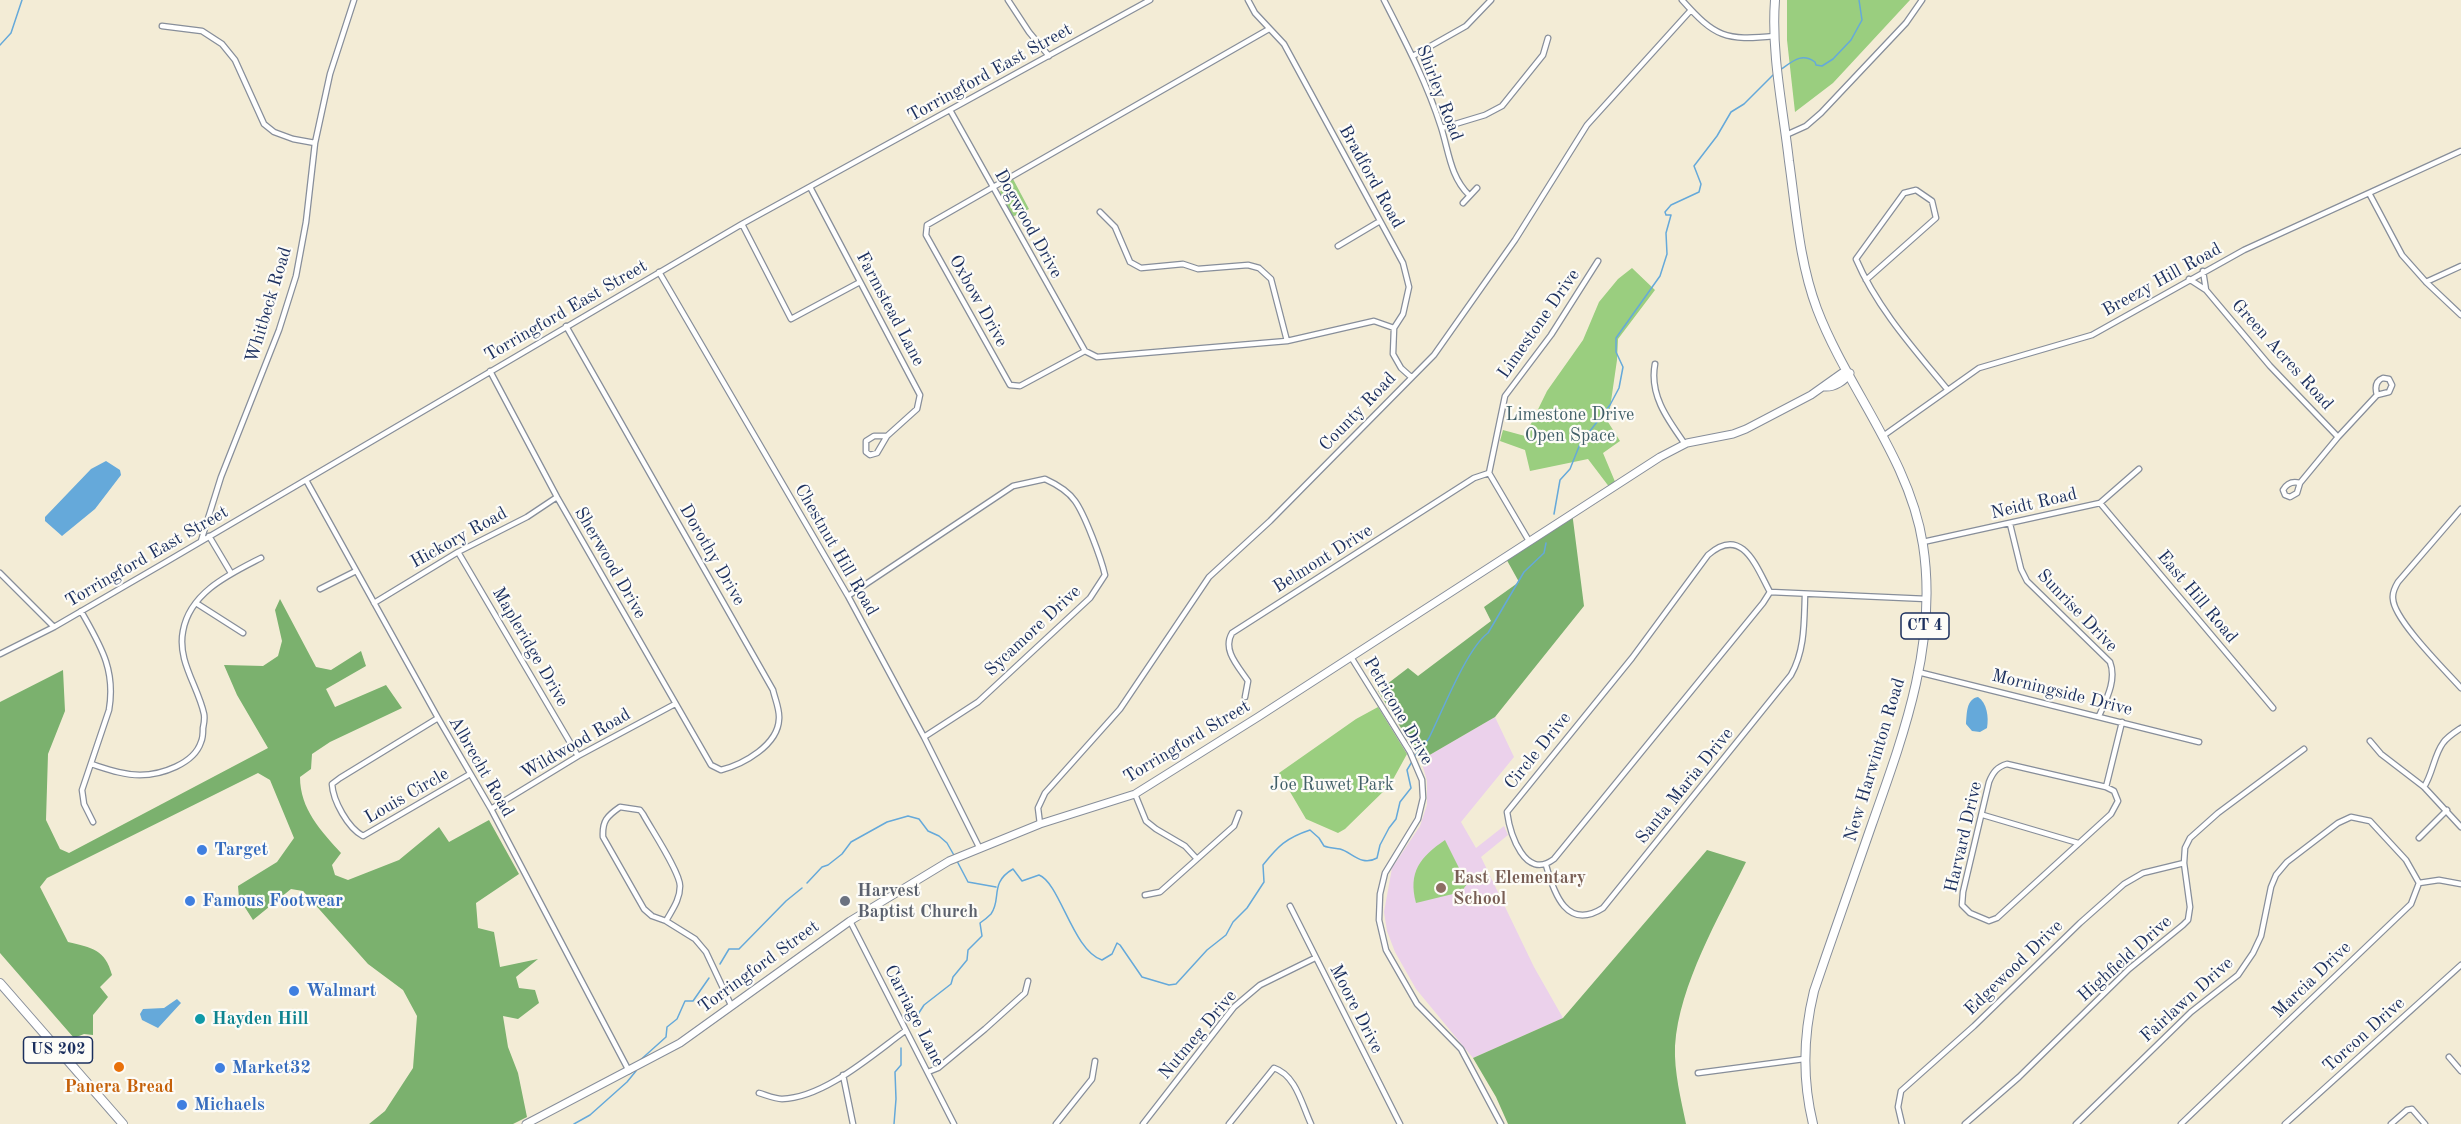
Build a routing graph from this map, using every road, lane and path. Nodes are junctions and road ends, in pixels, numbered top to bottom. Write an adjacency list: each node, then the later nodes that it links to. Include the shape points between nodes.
1 (354, 0): 20 (street, Whitbeck Road, via 330,74)
2 (1008, 0): 15 (street)
3 (1150, 0): 15 (street, Torringford East Street)
4 (1248, 0): 12 (street, Bradford Road)
5 (1384, 0): 16 (street, Shirley Road)
6 (1491, 0): 16 (street, via 1466,26)
7 (1682, 0): 10 (street)
8 (1775, 0): 13 (main road, CT 4)
9 (1922, 0): 19 (street, via 1906,23 1821,113 1806,126)
10 (1691, 10): 13 (street, via 1703,24 1721,35 1746,39); 49 (street, County Road, via 1587,125 1515,240 1434,355)
11 (162, 26): 20 (street, via 202,31 222,44 235,60 264,124 292,139)
12 (1269, 28): 23 (street, Oxbow Drive); 29 (street, Bradford Road, via 1284,44)
13 (1775, 36): 19 (main road, CT 4)
14 (1548, 38): 18 (street, via 1543,55 1502,106)
15 (1049, 56): 17 (street, Torringford East Street)
16 (1413, 56): 18 (street, Shirley Road)
17 (950, 110): 22 (street, Torringford East Street); 23 (street, Dogwood Drive)
18 (1442, 128): 26 (street, Shirley Road, via 1451,167)
19 (1786, 135): 48 (main road, New Harwinton Road / CT 4, via 1804,268 1818,310)
20 (315, 143): 66 (street, Whitbeck Road, via 296,276)
21 (2461, 151): 25 (street, Breezy Hill Road)
22 (810, 187): 30 (street, Torringford East Street); 38 (street, Farmstead Lane)
23 (992, 188): 45 (street, Dogwood Drive); 45 (street, Oxbow Drive, via 927,225 926,235 1010,384 1020,386)
24 (1477, 188): 26 (street)
25 (2369, 193): 34 (street, Breezy Hill Road); 39 (street, via 2402,255)
26 (1469, 195): 27 (street)
27 (1463, 203)
28 (1100, 212): 44 (street, via 1115,227 1130,262 1141,268 1183,264 1198,269 1248,265 1259,268 1271,279)
29 (1380, 221): 31 (street); 43 (street, Bradford Road, via 1403,263 1409,288 1403,314)
30 (742, 224): 35 (street, Torringford East Street); 38 (street, via 791,319)
31 (1338, 246)
32 (1598, 261): 57 (street, Limestone Drive, via 1551,335 1505,396)
33 (2461, 266): 39 (street)
34 (2203, 271): 36 (street, Breezy Hill Road); 40 (street)
35 (660, 272): 42 (street, Torringford East Street); 76 (street, Chestnut Hill Road)
36 (2189, 279): 40 (street, Green Acres Road); 50 (street, Breezy Hill Road, via 2092,335 1979,368)
37 (1866, 280): 37 (street, via 1856,259 1904,193 1916,190 1932,201 1936,218); 50 (street)
38 (860, 282): 52 (street, Farmstead Lane, via 920,395 917,409)
39 (2426, 282): 41 (street)
40 (2206, 290): 54 (street, Green Acres Road, via 2270,366)
41 (2461, 315)
42 (566, 326): 47 (street, Torringford East Street); 100 (street, Dorothy Drive, via 773,690 779,718 775,735 766,747 730,768 721,770)
43 (1394, 328): 44 (street, via 1374,321); 49 (street, Bradford Road, via 1393,354)
44 (1287, 341): 45 (street, via 1097,357)
45 (1085, 351)
46 (1655, 364): 55 (street, via 1653,374 1661,410)
47 (490, 371): 58 (street, Torringford East Street); 60 (street, Sherwood Drive)
48 (1850, 373): 53 (main road, New Harwinton Road / CT 4); 55 (main road, Torringford Street, via 1842,373 1824,387 1737,433)
49 (1411, 377): 110 (street, County Road, via 1270,521 1209,577 1120,709 1045,793 1038,808)
50 (1947, 389): 53 (street, Breezy Hill Road)
51 (2377, 395): 54 (street, Green Acres Road)
52 (886, 436): 52 (street, Farmstead Lane, via 869,438 866,452 877,453)
53 (1882, 436): 67 (main road, New Harwinton Road / CT 4, via 1910,495)
54 (2338, 437): 59 (street, Green Acres Road)
55 (1685, 444): 65 (main road, Torringford Street)
56 (2139, 469): 61 (street, Neidt Road)
57 (1489, 473): 65 (street); 87 (street, Belmont Drive, via 1474,478 1232,633 1227,640 1228,650 1248,681)
58 (306, 480): 64 (street, Torringford East Street); 70 (street, Albrecht Road)
59 (2300, 483)
60 (557, 497): 68 (street, Hickory Road); 88 (street, Sherwood Drive)
61 (2100, 503): 63 (street, Neidt Road); 89 (street, East Hill Road)
62 (2461, 509): 86 (street, via 2398,582 2393,599 2399,616)
63 (2010, 524): 67 (street, Neidt Road); 90 (street, Sunrise Drive, via 2027,581 2110,662 2111,684)
64 (209, 536): 66 (street, Torringford East Street); 72 (street)
65 (1529, 541): 84 (main road, Torringford Street)
66 (200, 542): 80 (street, Torringford East Street)
67 (1923, 542): 77 (main road, New Harwinton Road / CT 4)
68 (458, 552): 79 (street, Hickory Road); 98 (street, Mapleridge Drive)
69 (261, 558): 72 (street)
70 (356, 571): 73 (street); 79 (street, Albrecht Road)
71 (0, 573): 81 (street)
72 (231, 573): 78 (street, via 205,591)
73 (320, 589)
74 (1770, 592): 75 (street); 117 (street); 117 (street, Circle Drive, via 1755,563 1739,546 1725,544 1708,555 1632,658 1507,812 1509,829 1519,849 1536,865)
75 (1805, 595): 77 (street); 117 (street, Santa Maria Drive, via 1804,636 1791,675 1603,908 1582,916 1569,912 1560,903)
76 (848, 596): 94 (street, Chestnut Hill Road); 94 (street, Sycamore Drive, via 1012,486 1045,478 1075,501 1102,561 1105,575 1098,588 978,702)
77 (1927, 599): 85 (main road, New Harwinton Road / CT 4)
78 (196, 603): 82 (street); 99 (street, via 183,630 183,657 205,716 201,742 189,759 169,770 141,775 117,773)
79 (374, 603): 91 (street, Albrecht Road)
80 (81, 611): 81 (street, Torringford East Street); 99 (street, via 103,650 111,697)
81 (54, 627): 83 (street, Torringford East Street)
82 (243, 633)
83 (0, 654)
84 (1350, 656): 104 (main road, Torringford Street); 148 (street, Petricone Drive, via 1410,752 1422,780 1418,819 1385,873 1380,894 1379,920 1386,950 1417,1004 1461,1050)
85 (1918, 672): 90 (street, Morningside Drive); 131 (main road, New Harwinton Road / CT 4, via 1905,729 1814,991 1806,1023)
86 (2461, 688)
87 (1245, 697)
88 (675, 704): 98 (street, Wildwood Road); 100 (street, Sherwood Drive)
89 (2273, 708)
90 (2099, 717): 92 (street, Morningside Drive)
91 (438, 718): 101 (street, Albrecht Road); 101 (street, Louis Circle, via 340,778 332,784 333,795 356,832 363,836)
92 (2122, 722): 96 (street, Morningside Drive); 102 (street)
93 (2461, 728): 103 (street, via 2439,749 2432,776)
94 (924, 737): 114 (street, Chestnut Hill Road)
95 (2370, 741): 103 (street)
96 (2199, 742)
97 (2304, 749): 116 (street, Highfield Drive, via 2196,831 2185,848)
98 (578, 756): 105 (street, Wildwood Road)
99 (91, 764): 109 (street, via 82,790)
100 (711, 765)
101 (470, 774): 105 (street, Albrecht Road)
102 (2106, 786): 108 (street, Harvard Drive, via 2007,764 1993,772); 113 (street, Harvard Drive, via 2114,791 2118,801 2111,814)
103 (2424, 787): 106 (street)
104 (1135, 794): 110 (main road, Torringford Street); 115 (street, via 1146,820 1185,846)
105 (491, 809): 133 (street, Albrecht Road)
106 (2447, 810): 111 (street); 112 (street)
107 (1239, 813): 115 (street, via 1234,826)
108 (1983, 815): 113 (street); 113 (street, Harvard Drive, via 1962,905 1989,921 1997,918)
109 (93, 822)
110 (1040, 824): 114 (main road, Torringford Street)
111 (2461, 827)
112 (2419, 838)
113 (2078, 843)
114 (979, 847): 123 (main road, Torringford Street)
115 (1197, 859): 120 (street, via 1160,892)
116 (2184, 863): 150 (street, Edgewood Drive, via 2143,873 2124,884 2079,923 1901,1091 1898,1107); 151 (street, Highfield Drive, via 2190,907 2183,926 2129,969)
117 (1546, 865)
118 (2419, 883): 119 (street, via 2439,880); 152 (street, Fairlawn Drive, via 2406,860 2370,821 2351,817 2338,823 2276,875 2261,936 2245,966 2191,1012); 153 (street, Marcia Drive, via 2411,904)
119 (2461, 884)
120 (1145, 894)
121 (1290, 906): 124 (street, Moore Drive)
122 (666, 921): 122 (street, via 644,909 603,837 605,820 620,807 640,810 676,874 680,885 678,900); 128 (street, via 695,939 706,952)
123 (850, 921): 128 (main road, Torringford Street); 129 (street, Carriage Lane)
124 (1315, 958): 144 (street, Nutmeg Drive, via 1260,986 1234,1007); 147 (street, Moore Drive)
125 (2461, 965): 154 (street, Torcon Drive)
126 (1028, 981): 135 (street, via 1024,993 1009,1008 938,1068)
127 (0, 983): 139 (main road, US 202)
128 (731, 1005): 133 (main road, Torringford Street, via 680,1043)
129 (905, 1031): 135 (street, Carriage Lane); 137 (street)
130 (2449, 1057): 134 (street)
131 (1804, 1059): 136 (street); 149 (main road, New Harwinton Road / CT 4)
132 (1095, 1061): 143 (street, via 1092,1079)
133 (634, 1068): 140 (main road, Torringford Street)
134 (2461, 1071)
135 (928, 1072): 142 (street, Carriage Lane)
136 (1698, 1073)
137 (843, 1075): 138 (street, via 810,1093 781,1099); 141 (street)
138 (759, 1093)
139 (123, 1124)
140 (526, 1124)
141 (853, 1124)
142 (954, 1124)
143 (1056, 1124)
144 (1143, 1124)
145 (1229, 1124): 146 (street, via 1274,1068 1291,1079)
146 (1311, 1124)
147 (1400, 1124)
148 (1501, 1124)
149 (1813, 1124)
150 (1902, 1124)
151 (1965, 1124)
152 (2076, 1124)
153 (2181, 1124)
154 (2285, 1124)
155 (2391, 1124): 156 (street, via 2412,1109)
156 (2425, 1124)

